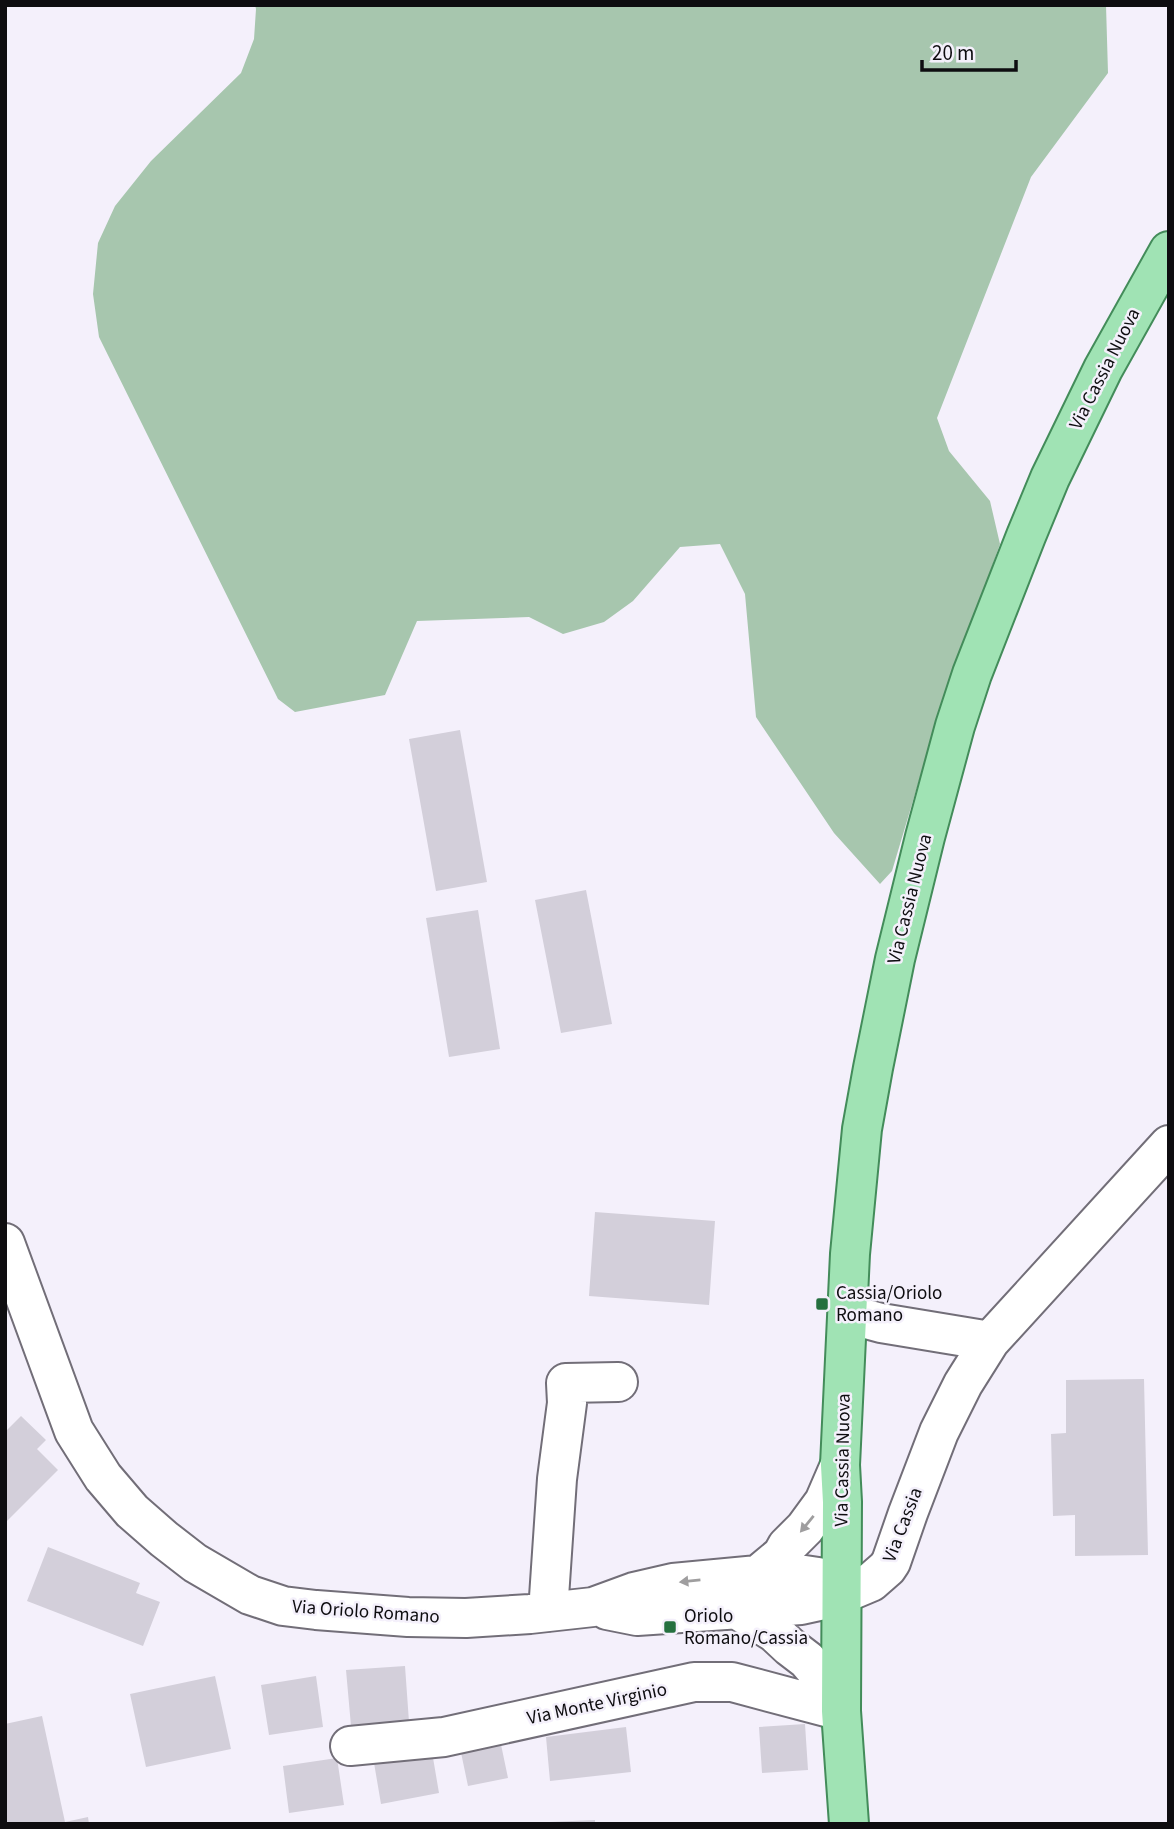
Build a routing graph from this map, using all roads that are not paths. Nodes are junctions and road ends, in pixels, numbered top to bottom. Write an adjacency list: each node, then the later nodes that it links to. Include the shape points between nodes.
1 (1169, 251): 4 (main road, Via Cassia Nuova, via 1103,369 1051,478 955,726 898,945 873,1068 855,1197)
2 (1169, 1145): 5 (street, Via Cassia)
3 (5, 1243): 12 (street, Via Oriolo Romano, via 74,1432 132,1511 195,1563 250,1595 283,1606 408,1617)
4 (848, 1314): 5 (street); 7 (main road, Via Cassia Nuova)
5 (990, 1341): 9 (street, Via Cassia, via 939,1432 891,1562 871,1582)
6 (618, 1382): 12 (street, via 566,1383)
7 (840, 1465): 8 (street, one-way to 8, via 824,1502 805,1528); 9 (main road, Via Cassia Nuova)
8 (758, 1574): 9 (street, Via Oriolo Romano, via 818,1577); 10 (street, Via Oriolo Romano, one-way to 10, via 673,1583)
9 (841, 1594): 11 (street, Via Oriolo Romano, via 801,1605); 13 (main road)
10 (593, 1607): 11 (street, Via Oriolo Romano, via 637,1616); 12 (street, Via Oriolo Romano)
11 (738, 1610): 13 (street, via 807,1660)
12 (548, 1612)
13 (841, 1712): 14 (street, Via Monte Virginio, via 732,1682 694,1682 444,1737); 15 (main road)
14 (350, 1746)
15 (849, 1824)

